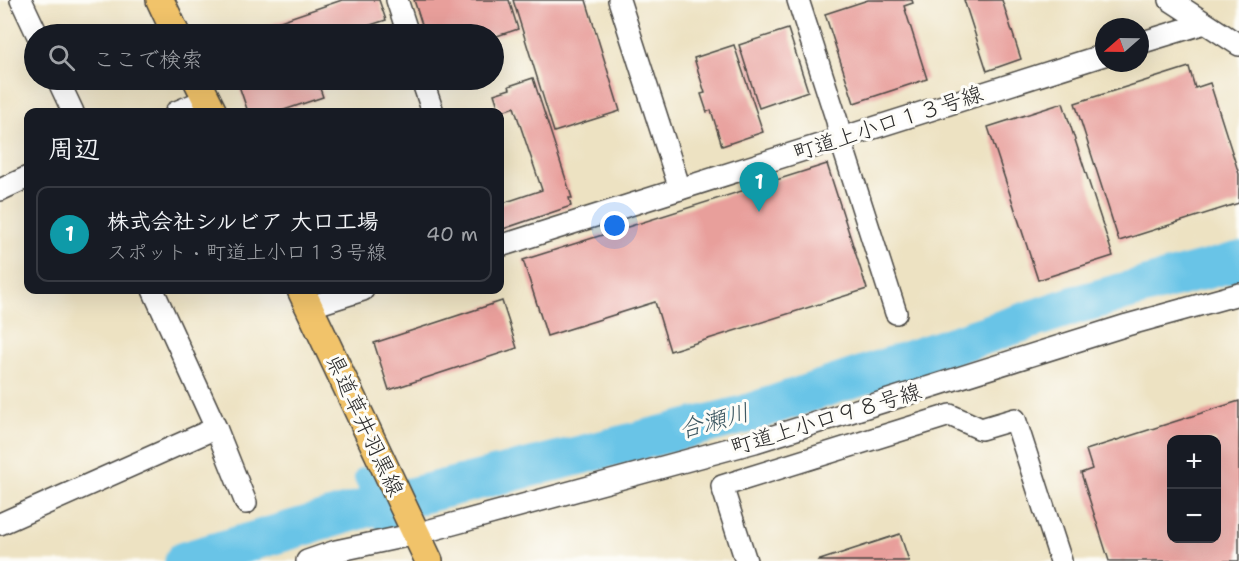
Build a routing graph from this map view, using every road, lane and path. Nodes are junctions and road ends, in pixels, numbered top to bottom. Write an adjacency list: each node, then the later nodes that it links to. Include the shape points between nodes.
1 (21, 0): 8 (street)
2 (160, 0): 9 (main road)
3 (397, 0): 10 (street)
4 (619, 0): 22 (street)
5 (798, 0): 20 (street)
6 (1170, 0): 7 (street)
7 (1205, 23): 11 (street); 12 (street)
8 (32, 24)
9 (171, 24)
10 (405, 24)
11 (1149, 40)
12 (1239, 45)
13 (1095, 58): 20 (street, 町道上小口１３号線)
14 (62, 90): 17 (street)
15 (426, 90): 19 (street)
16 (206, 97): 18 (street)
17 (71, 108)
18 (184, 108)
19 (432, 108)
20 (840, 138): 22 (street, 町道上小口１３号線); 29 (street)
21 (24, 179): 23 (street)
22 (680, 189): 24 (street, 町道上小口１３号線)
23 (0, 190)
24 (504, 245)
25 (155, 294): 30 (street)
26 (334, 294): 28 (street)
27 (1239, 294): 33 (street, 町道上小口９８号線, via 1127,325 755,442)
28 (305, 298): 33 (main road, 県道草井羽黒線)
29 (896, 313)
30 (216, 428): 31 (street); 32 (street)
31 (246, 503)
32 (0, 524)
33 (416, 534): 34 (street, 町道上小口９８号線, via 336,550); 35 (main road, 県道草井羽黒線)
34 (306, 561)
35 (429, 561)
36 (746, 561): 37 (street, via 722,486 950,415 981,429 1015,419)
37 (1061, 561)

